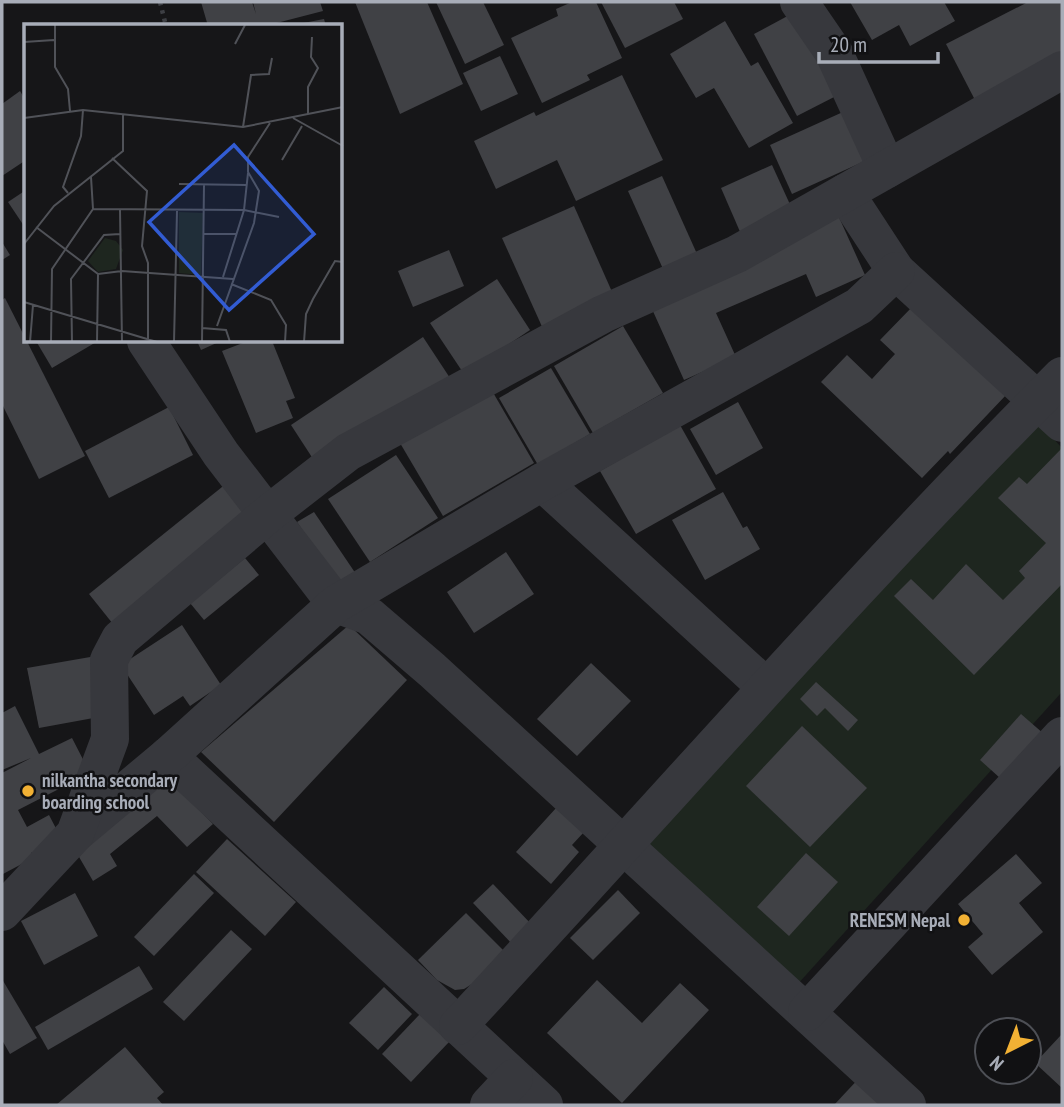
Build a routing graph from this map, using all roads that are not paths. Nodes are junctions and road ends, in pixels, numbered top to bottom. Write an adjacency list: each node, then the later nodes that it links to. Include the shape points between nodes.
1 (799, 2): 3 (street, via 834,53)
2 (1062, 70): 3 (street)
3 (887, 169): 4 (street)
4 (845, 193): 5 (street); 9 (street, via 737,254 603,314 348,452)
5 (896, 271): 7 (street); 8 (street, via 859,306)
6 (147, 343): 9 (street)
7 (1054, 400): 11 (street)
8 (542, 482): 10 (street); 11 (street)
9 (267, 515): 10 (street); 14 (street, via 120,639 109,660 110,738)
10 (336, 604): 13 (street); 15 (street, via 369,616)
11 (766, 687): 15 (street)
12 (1062, 736): 17 (street)
13 (168, 756): 14 (street); 18 (street)
14 (75, 834): 16 (street)
15 (625, 847): 17 (street); 18 (street)
16 (2, 912)
17 (807, 1012): 22 (street)
18 (458, 1026): 19 (street)
19 (514, 1077): 20 (street); 21 (street)
20 (489, 1105)
21 (544, 1105)
22 (907, 1105)

